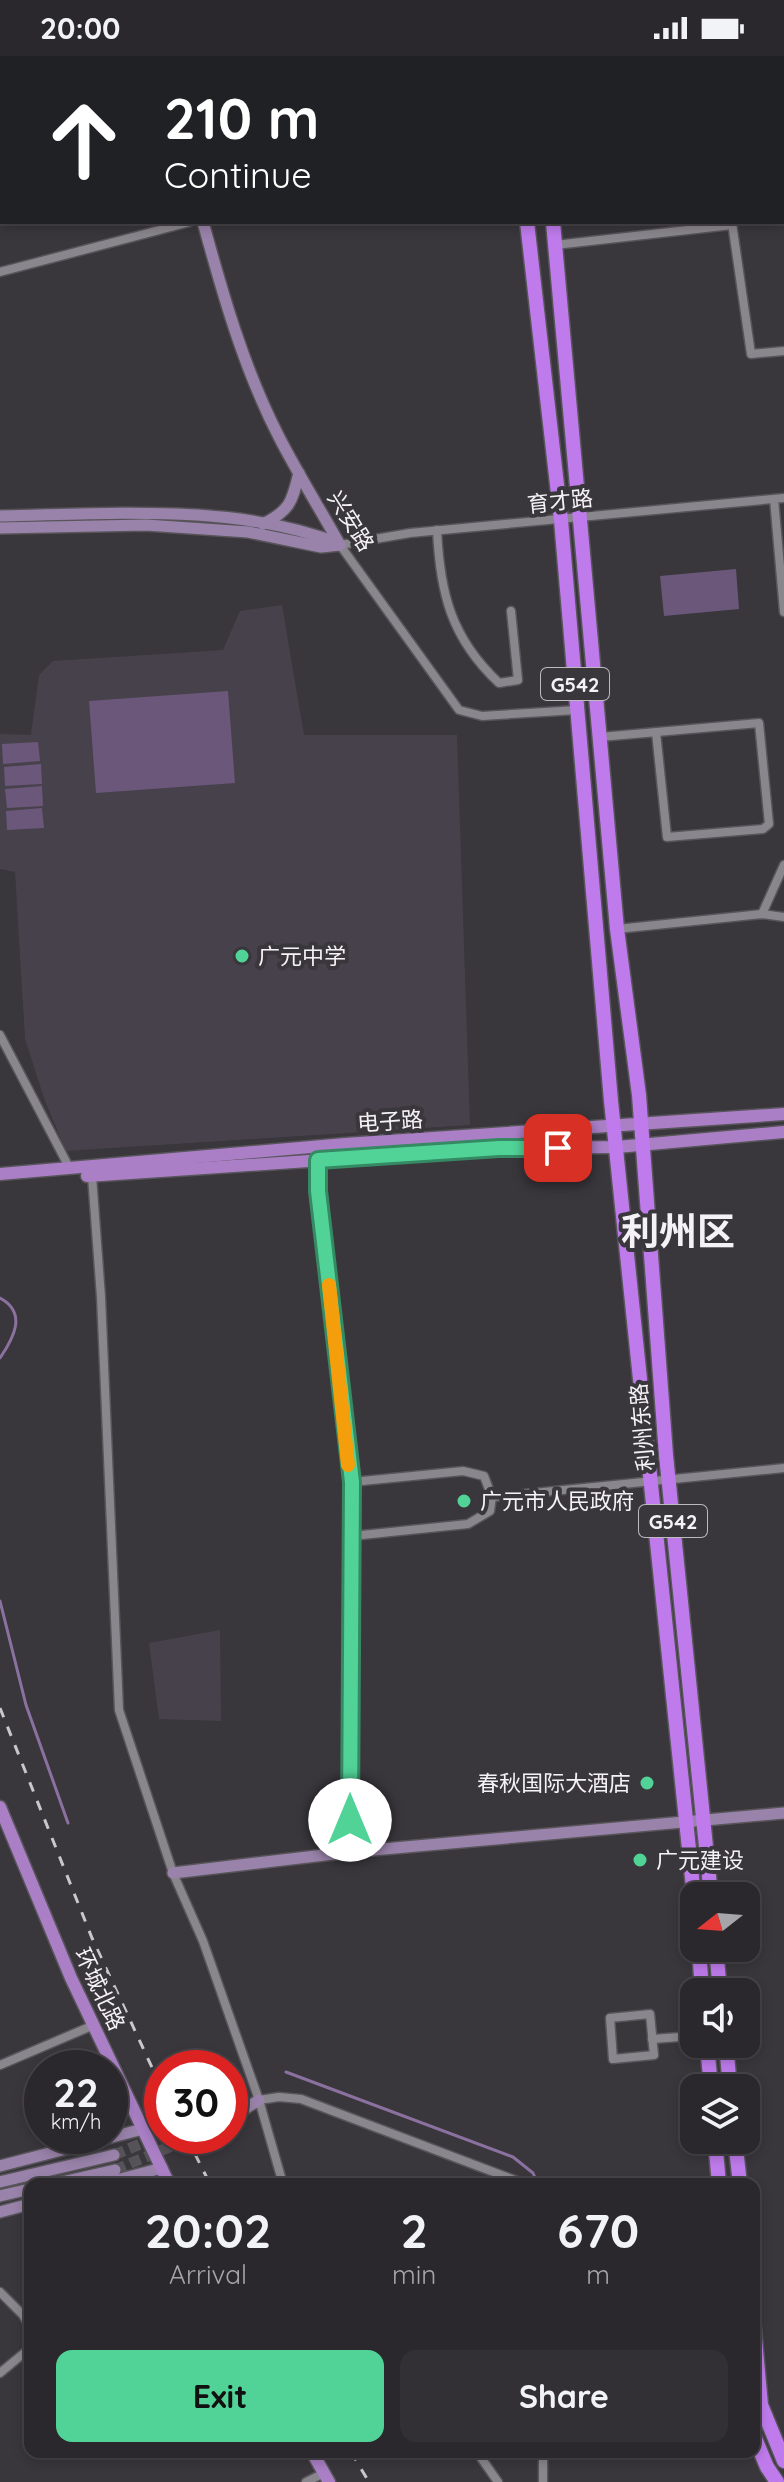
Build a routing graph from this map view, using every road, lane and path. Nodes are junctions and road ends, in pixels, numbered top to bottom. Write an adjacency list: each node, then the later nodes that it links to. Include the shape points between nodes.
1 (182, 224): 7 (street)
2 (204, 224): 9 (street, 兴安路, via 227,311)
3 (527, 224): 11 (highway, G542)
4 (553, 224): 6 (highway, G542)
5 (732, 224): 6 (street); 8 (street, via 751,354)
6 (555, 245): 10 (highway, G542)
7 (0, 272)
8 (784, 351)
9 (299, 473): 18 (street, via 292,503); 21 (street, 兴安路)
10 (578, 486): 11 (main road); 15 (highway, G542)
11 (557, 487): 17 (highway, G542)
12 (784, 498): 13 (street, 育才路)
13 (774, 499): 15 (street, 育才路); 25 (street)
14 (0, 516): 16 (street)
15 (581, 517): 17 (street, 育才路); 22 (highway, G542)
16 (145, 519): 18 (street); 19 (street); 21 (street, via 321,547)
17 (561, 520): 20 (street, 育才路); 23 (highway, G542)
18 (263, 524): 21 (street, via 308,531)
19 (0, 528)
20 (437, 530): 21 (street, 育才路); 24 (street, via 439,577 450,612 468,647 499,683 518,680)
21 (340, 545): 26 (street, 兴安路, via 459,710 482,716)
22 (585, 562): 23 (main road); 28 (highway, G542)
23 (564, 563): 26 (highway, G542)
24 (511, 611)
25 (784, 612)
26 (577, 710): 36 (highway, G542)
27 (656, 732): 27 (street, via 667,837 763,829 769,824 759,723); 28 (street)
28 (600, 737): 32 (highway, G542)
29 (784, 865): 30 (street)
30 (762, 914): 31 (street); 32 (street)
31 (784, 917)
32 (617, 929): 35 (highway, G542)
33 (0, 1035): 41 (street)
34 (784, 1114): 35 (main road, 电子路)
35 (641, 1123): 36 (main road, 电子路); 38 (highway, G542)
36 (613, 1125): 39 (highway, G542); 41 (main road, 电子路)
37 (784, 1132): 38 (main road, 电子路)
38 (643, 1145): 39 (main road, 电子路); 46 (highway, 利州东路 / G542)
39 (617, 1147): 40 (main road, 电子路, via 499,1148); 47 (highway, 利州东路 / G542)
40 (318, 1160): 43 (main road, 电子路); 48 (street)
41 (70, 1170): 42 (main road, 电子路)
42 (0, 1174)
43 (92, 1176): 44 (main road, 电子路); 56 (street, via 119,1710)
44 (0, 1182)
45 (784, 1468): 46 (street)
46 (669, 1479): 47 (street); 54 (highway, 利州东路 / G542)
47 (649, 1481): 49 (street); 53 (highway, 利州东路 / G542)
48 (352, 1482): 49 (street, via 463,1471 484,1476); 50 (street)
49 (492, 1497): 50 (street, via 490,1511 468,1524)
50 (352, 1536): 55 (street)
51 (0, 1807): 59 (main road, 环城北路)
52 (784, 1813): 54 (street)
53 (687, 1821): 54 (street); 55 (street); 57 (highway, 利州东路 / G542)
54 (703, 1821): 58 (highway, 利州东路 / G542)
55 (350, 1852): 56 (street)
56 (173, 1873): 63 (street)
57 (693, 1882)
58 (710, 1882)
59 (94, 2025): 62 (street); 66 (main road, 环城北路)
60 (680, 2037): 61 (street)
61 (652, 2039): 61 (street, via 650,2014 610,2018 613,2059 654,2055)
62 (0, 2065)
63 (259, 2100): 64 (street); 65 (street); 76 (street); 77 (street, via 301,2099)
64 (248, 2103)
65 (248, 2107)
66 (143, 2129): 70 (street); 71 (main road, 环城北路)
67 (716, 2154): 78 (highway)
68 (737, 2154): 79 (highway)
69 (114, 2155): 80 (street)
70 (0, 2166)
71 (162, 2168): 74 (street); 75 (main road, 环城北路)
72 (115, 2170): 73 (street)
73 (80, 2178)
74 (124, 2178)
75 (166, 2178)
76 (281, 2178)
77 (509, 2178)
78 (718, 2178)
79 (739, 2178)
80 (0, 2182)
81 (24, 2190): 82 (street)
82 (0, 2196)
83 (24, 2206): 84 (street)
84 (0, 2212)
85 (0, 2292): 86 (street)
86 (24, 2317)
87 (24, 2353): 88 (street)
88 (0, 2373)
89 (760, 2394): 94 (highway)
90 (760, 2448): 99 (highway)
91 (315, 2458): 95 (main road)
92 (481, 2458): 97 (street)
93 (543, 2458): 98 (street)
94 (784, 2461)
95 (326, 2478): 96 (street)
96 (306, 2482)
97 (498, 2482)
98 (543, 2482)
99 (777, 2482)

